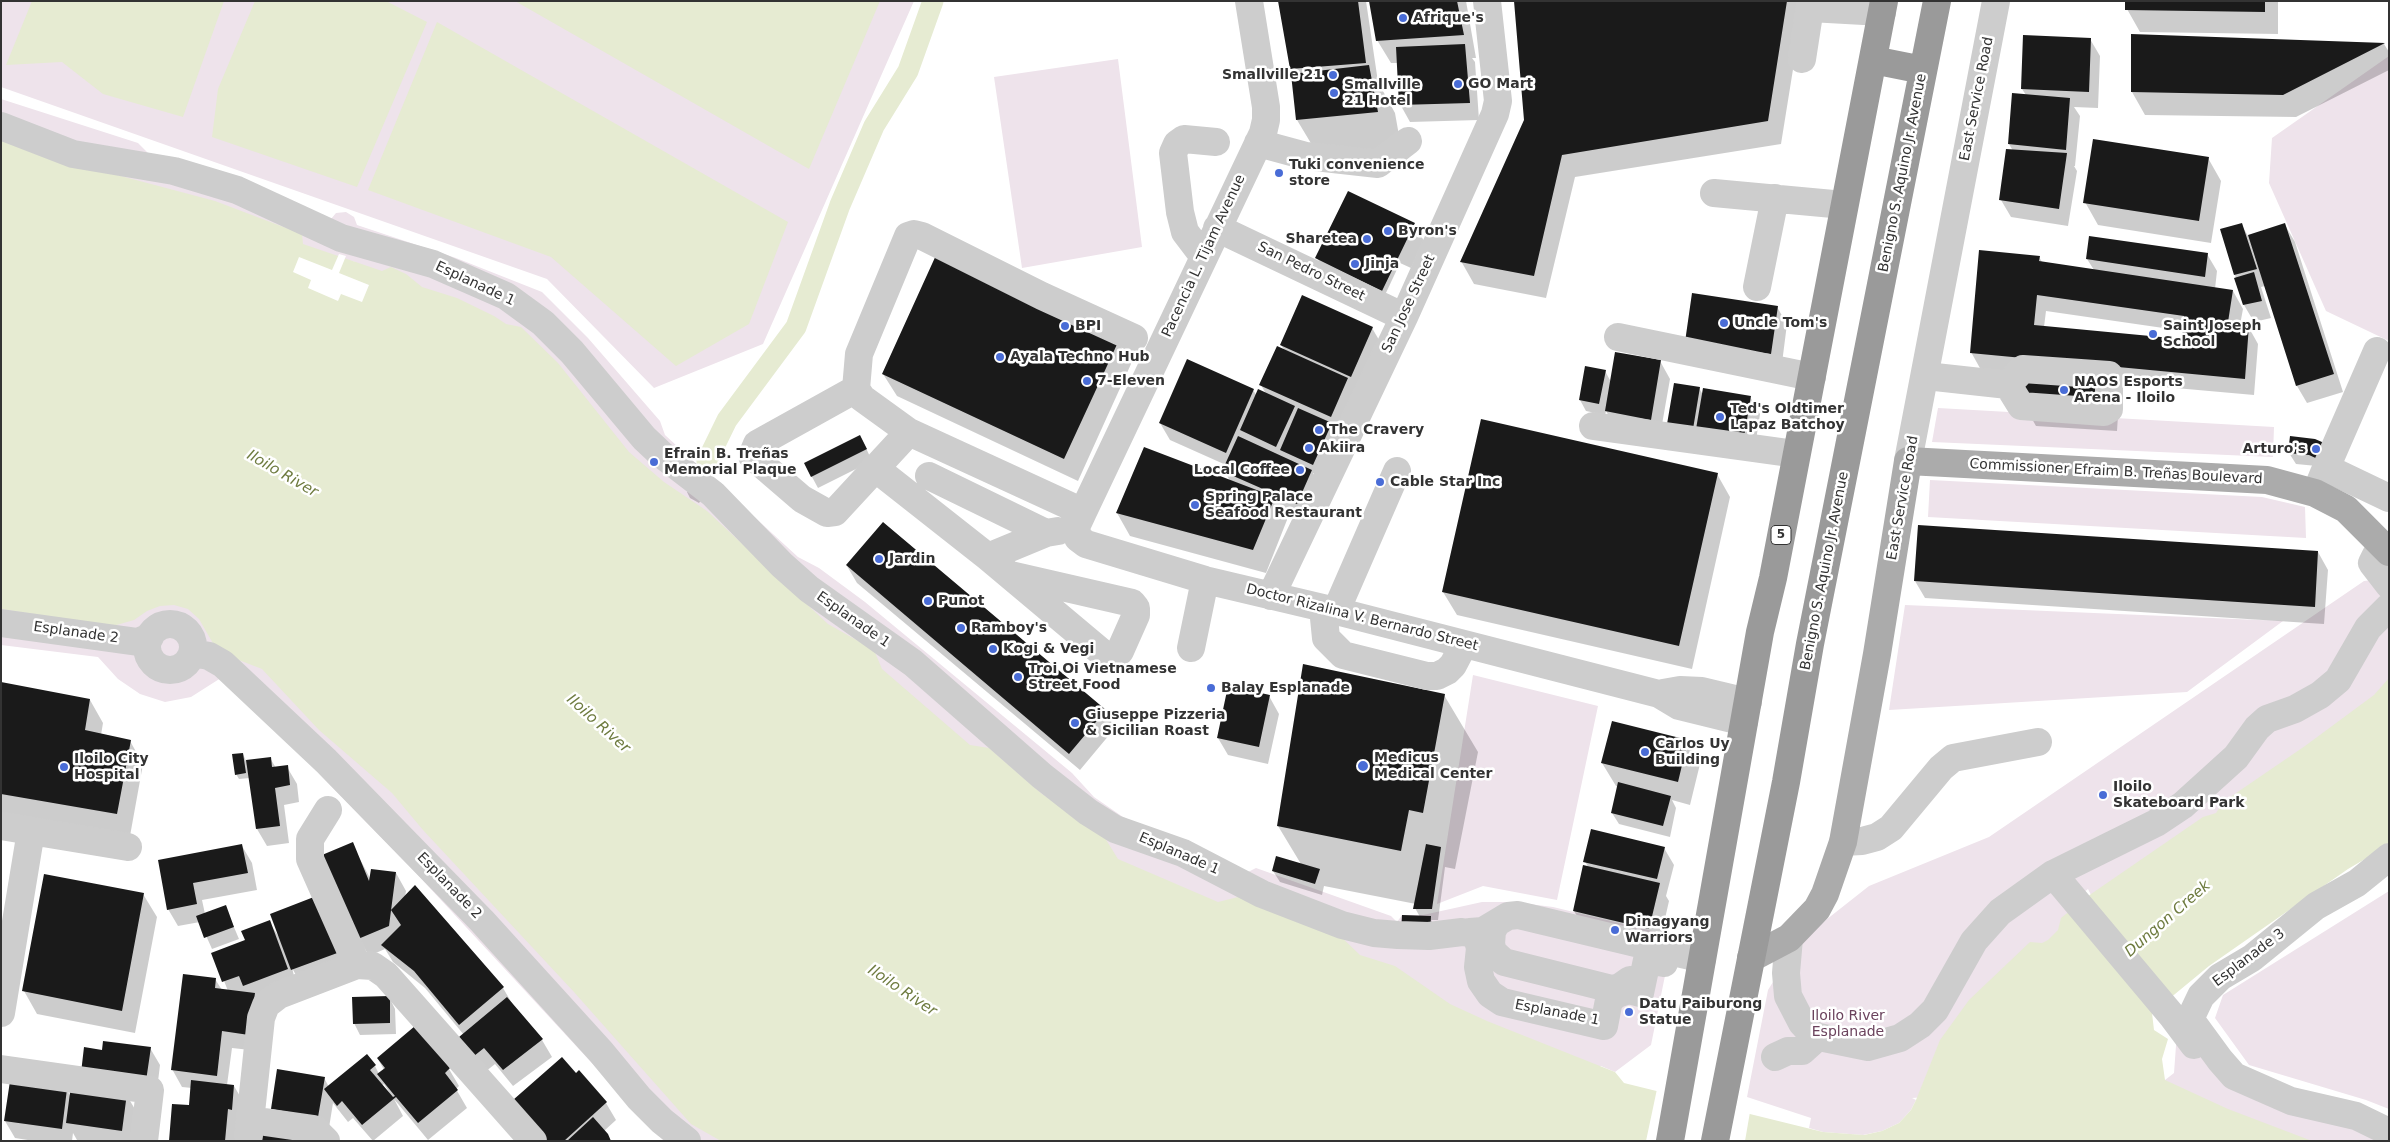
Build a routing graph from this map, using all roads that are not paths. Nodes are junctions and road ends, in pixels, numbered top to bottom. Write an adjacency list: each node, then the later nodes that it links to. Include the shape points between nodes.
1 (1249, 1): 13 (street, Pacencia L. Tijam Avenue, via 1266,107 1266,120)
2 (1487, 1): 20 (street, San Jose Street, via 1498,101 1495,114)
3 (1937, 1): 9 (highway, Benigno S. Aquino Jr. Avenue)
4 (1996, 1): 24 (street, East Service Road)
5 (1810, 5): 6 (street); 7 (street)
6 (1883, 7): 8 (highway, 5)
7 (1802, 59)
8 (1873, 60): 9 (highway); 16 (highway, 5)
9 (1923, 70): 63 (highway, Benigno S. Aquino Jr. Avenue)
10 (1, 126): 60 (street, Esplanade 1, via 73,154 150,166 237,190 341,238 433,264 506,296 543,323 572,352 644,438 713,494 809,589 913,663 1042,776 1115,829 1183,853 1262,894 1342,925 1374,933 1429,936)
11 (1408, 141): 13 (street, via 1378,164 1306,156)
12 (1216, 142): 18 (street, via 1184,139 1176,144 1173,153 1185,232)
13 (1258, 143): 17 (street, Pacencia L. Tijam Avenue)
14 (1714, 193): 15 (street)
15 (1775, 198): 16 (street); 19 (street)
16 (1844, 205): 25 (highway, 5)
17 (1217, 228): 18 (street, Pacencia L. Tijam Avenue); 20 (street, San Pedro Street)
18 (1204, 257): 38 (street, Pacencia L. Tijam Avenue)
19 (1757, 287)
20 (1404, 317): 45 (street, San Jose Street)
21 (1618, 337): 25 (street)
22 (1134, 338): 27 (street, via 914,234 908,236 859,354)
23 (2377, 351): 33 (street)
24 (1926, 376): 26 (street); 31 (street, East Service Road)
25 (1812, 377): 30 (highway, 5)
26 (2008, 385)
27 (856, 388): 29 (street, via 862,398); 32 (street, via 757,444 752,456 802,500 827,513 835,512)
28 (1593, 426): 30 (street)
29 (909, 432): 32 (street); 38 (street)
30 (1796, 454): 51 (highway, 5)
31 (1908, 461): 36 (main road, Commissioner Efraim B. Treñas Boulevard, via 2268,480); 56 (main road, East Service Road)
32 (875, 468): 41 (street)
33 (2326, 468): 36 (street); 37 (street)
34 (1398, 471): 47 (street)
35 (929, 476): 39 (street)
36 (2315, 493): 40 (main road, Commissioner Efraim B. Treñas Boulevard, via 2346,510)
37 (2389, 498)
38 (1080, 520): 39 (street); 43 (street, Doctor Rizalina V. Bernardo Street, via 1078,538 1086,544)
39 (1046, 533): 41 (street)
40 (2387, 549): 44 (street, via 2376,555 2372,563)
41 (988, 557): 42 (street)
42 (1010, 575)
43 (1205, 580): 45 (street, Doctor Rizalina V. Bernardo Street); 50 (street)
44 (2389, 586)
45 (1271, 596): 47 (street, Doctor Rizalina V. Bernardo Street)
46 (2389, 607): 59 (street, via 2368,628 2338,680 2312,700 2266,719 2236,757 2183,805 2156,823)
47 (1329, 609): 49 (street, Doctor Rizalina V. Bernardo Street); 49 (street, via 1326,638 1343,655 1353,658 1437,676 1453,665)
48 (1, 623): 77 (street, Esplanade 2, via 138,642 150,637 160,626 175,624 188,632 194,646 193,653 209,656 223,664 326,761 482,920 638,1098)
49 (1464, 644): 51 (street, Doctor Rizalina V. Bernardo Street, via 1659,694 1680,690 1702,692)
50 (1191, 648)
51 (1746, 712): 64 (highway, 5)
52 (2038, 742): 56 (street, via 1953,758 1890,828 1869,839)
53 (328, 810): 66 (street, via 310,839 310,859)
54 (1, 826): 55 (street)
55 (31, 831): 57 (street); 67 (street)
56 (1844, 842): 62 (main road, East Service Road, via 1817,909)
57 (128, 847)
58 (2389, 856): 70 (street, Esplanade 3, via 2357,883 2316,906 2252,958 2220,977 2201,996 2190,1019)
59 (2053, 874): 68 (street, via 2013,901 1987,924 1962,959 1935,1010 1920,1025 1900,1038 1868,1047); 70 (street, via 2210,1066)
60 (1487, 927): 61 (street, via 1508,916 1518,915); 61 (street, via 1492,931 1490,944 1493,952 1504,962 1612,989 1627,984 1637,966 1632,948); 65 (street, Esplanade 1, via 1476,934 1480,948 1478,967 1481,981 1496,999 1604,1026 1609,1000 1629,990 1640,993 1647,960)
61 (1614, 938): 64 (street)
62 (1789, 938): 63 (main road, East Service Road); 68 (street, via 1788,996 1802,1023)
63 (1751, 958): 79 (highway, Benigno S. Aquino Jr. Avenue)
64 (1702, 960): 78 (highway, 5)
65 (1664, 963)
66 (357, 965): 72 (street, via 279,995 266,1005 261,1018); 76 (street, via 373,966 386,975)
67 (1, 1013)
68 (1814, 1036): 69 (street, via 1802,1051 1788,1051)
69 (1775, 1058)
70 (2220, 1060): 73 (street, Esplanade 3, via 2234,1076 2291,1101 2356,1116)
71 (1, 1068): 74 (street, via 150,1090)
72 (249, 1130): 75 (street, via 314,1128)
73 (2389, 1132)
74 (144, 1141)
75 (326, 1141)
76 (533, 1141)
77 (687, 1141)
78 (1670, 1141)
79 (1715, 1141)

